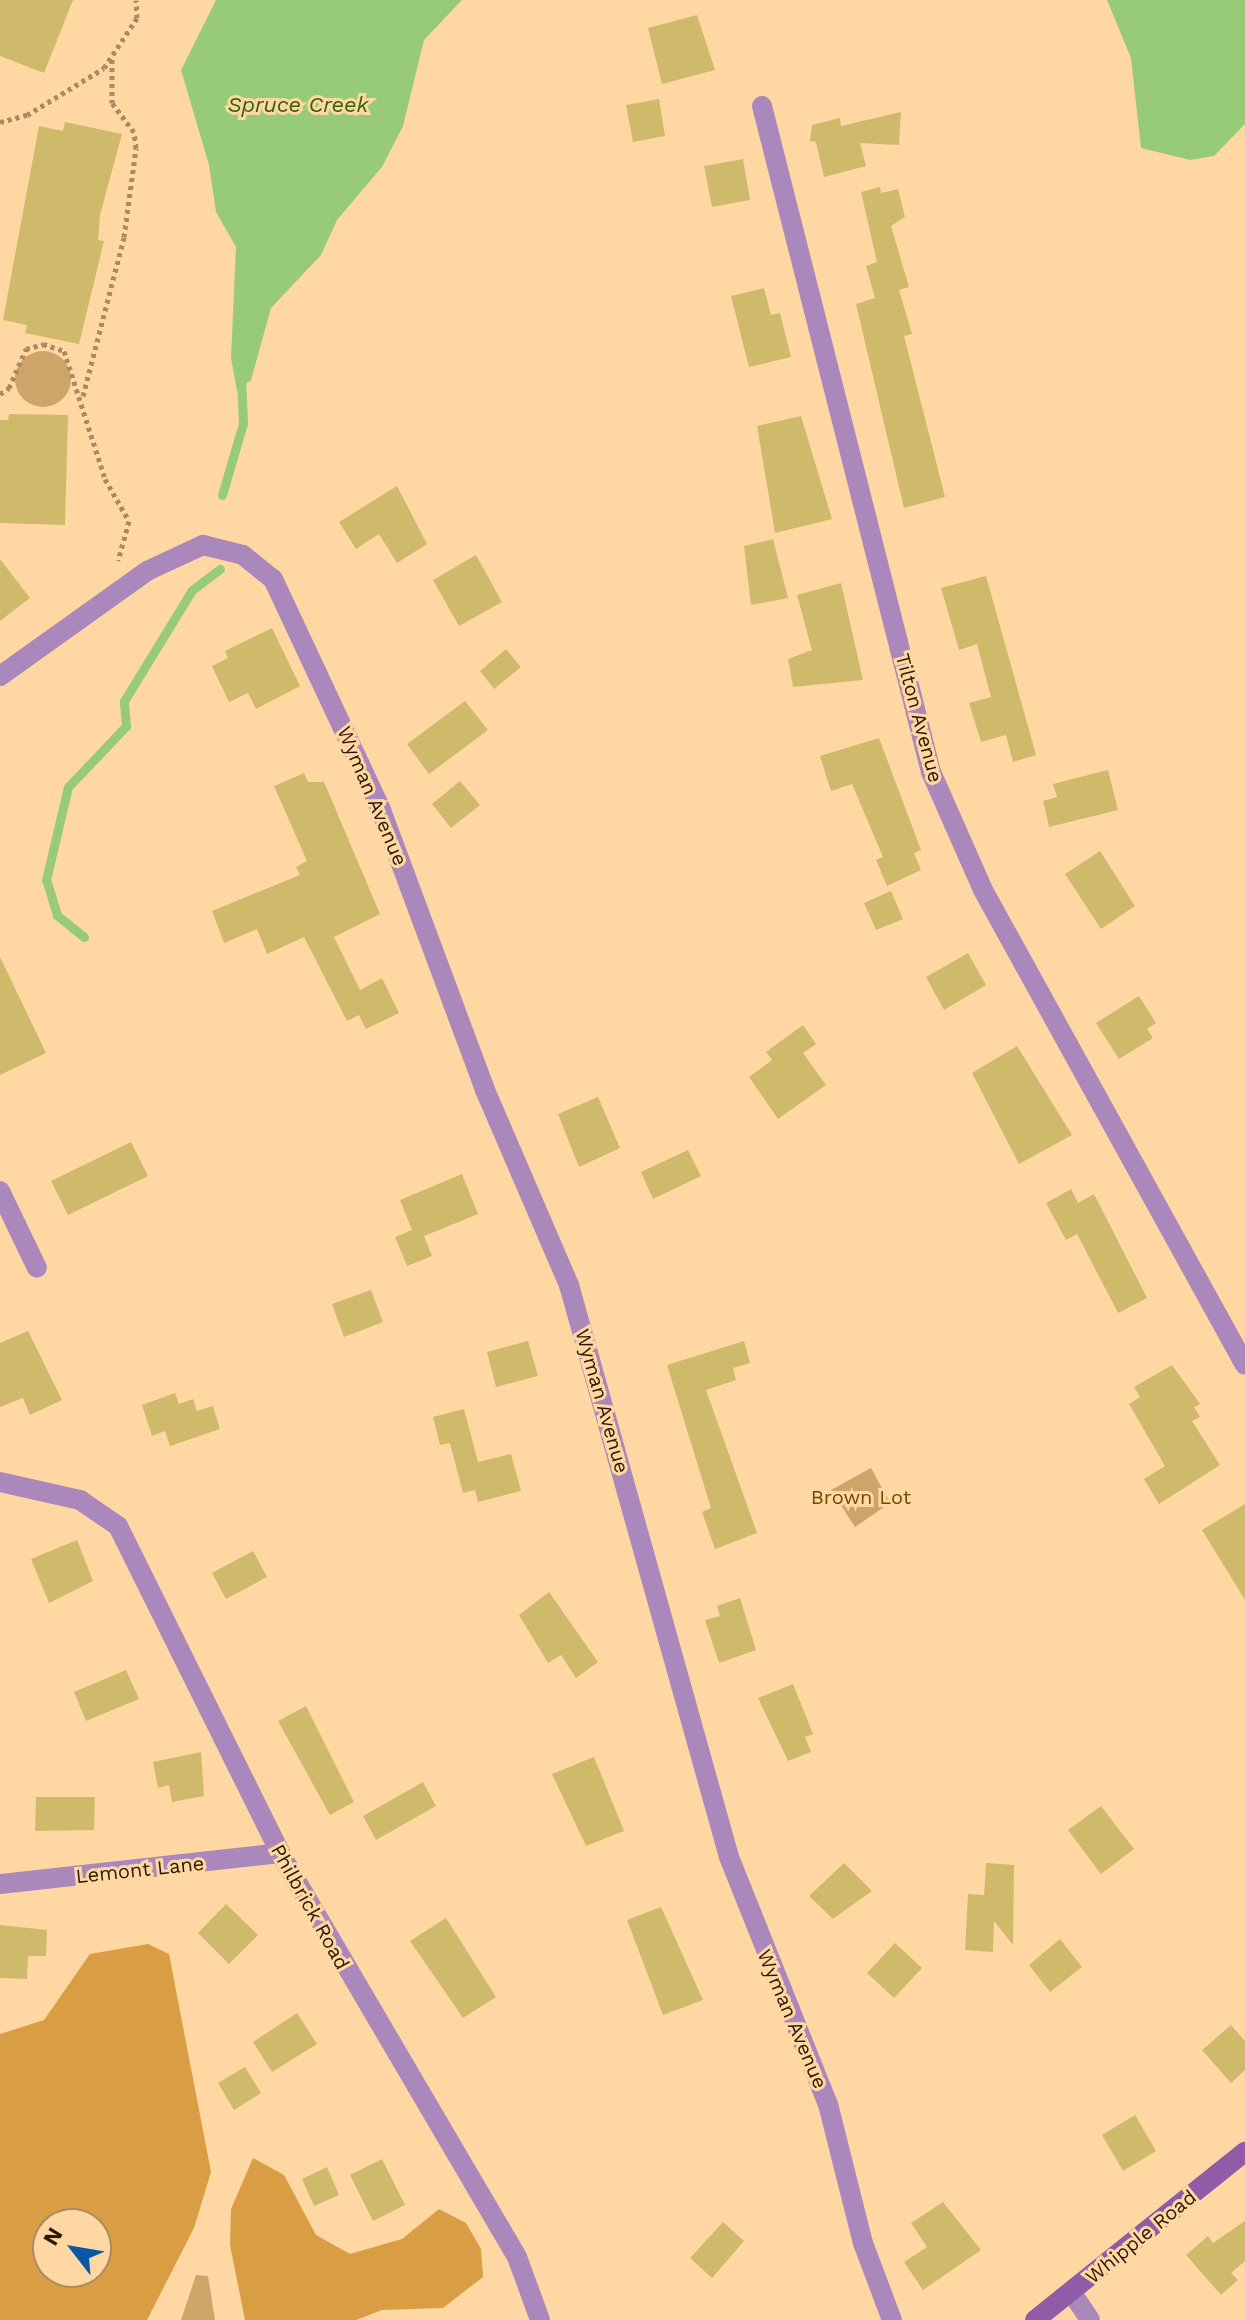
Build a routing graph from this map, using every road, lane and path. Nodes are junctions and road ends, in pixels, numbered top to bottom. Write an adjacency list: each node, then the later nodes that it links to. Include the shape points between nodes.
1 (136, 0): 2 (path, via 137,18)
2 (112, 58): 4 (path, via 62,96); 6 (path, via 112,103 134,132 136,148 118,265)
3 (762, 106): 11 (street, Tilton Avenue, via 931,772 983,890)
4 (0, 122)
5 (0, 394): 6 (path, via 9,388 26,349 43,344 64,351)
6 (83, 397): 7 (path, via 105,479 129,521)
7 (101, 603): 8 (street); 18 (street, Wyman Avenue, via 147,571 203,545 243,555 273,579 289,610 381,810 485,1090 550,1237 586,1343 729,1857 828,2104 863,2243)
8 (0, 676)
9 (0, 1191): 10 (street)
10 (37, 1268)
11 (1245, 1365)
12 (0, 1482): 13 (street, Philbrick Road, via 80,1500 109,1516 129,1543)
13 (280, 1853): 14 (street, Lemont Lane); 17 (street, Philbrick Road, via 517,2257)
14 (0, 1884)
15 (1245, 2152): 16 (main road, Whipple Road)
16 (1072, 2293): 19 (main road, Whipple Road); 20 (street)
17 (540, 2320)
18 (892, 2320)
19 (1035, 2320)
20 (1090, 2320)

